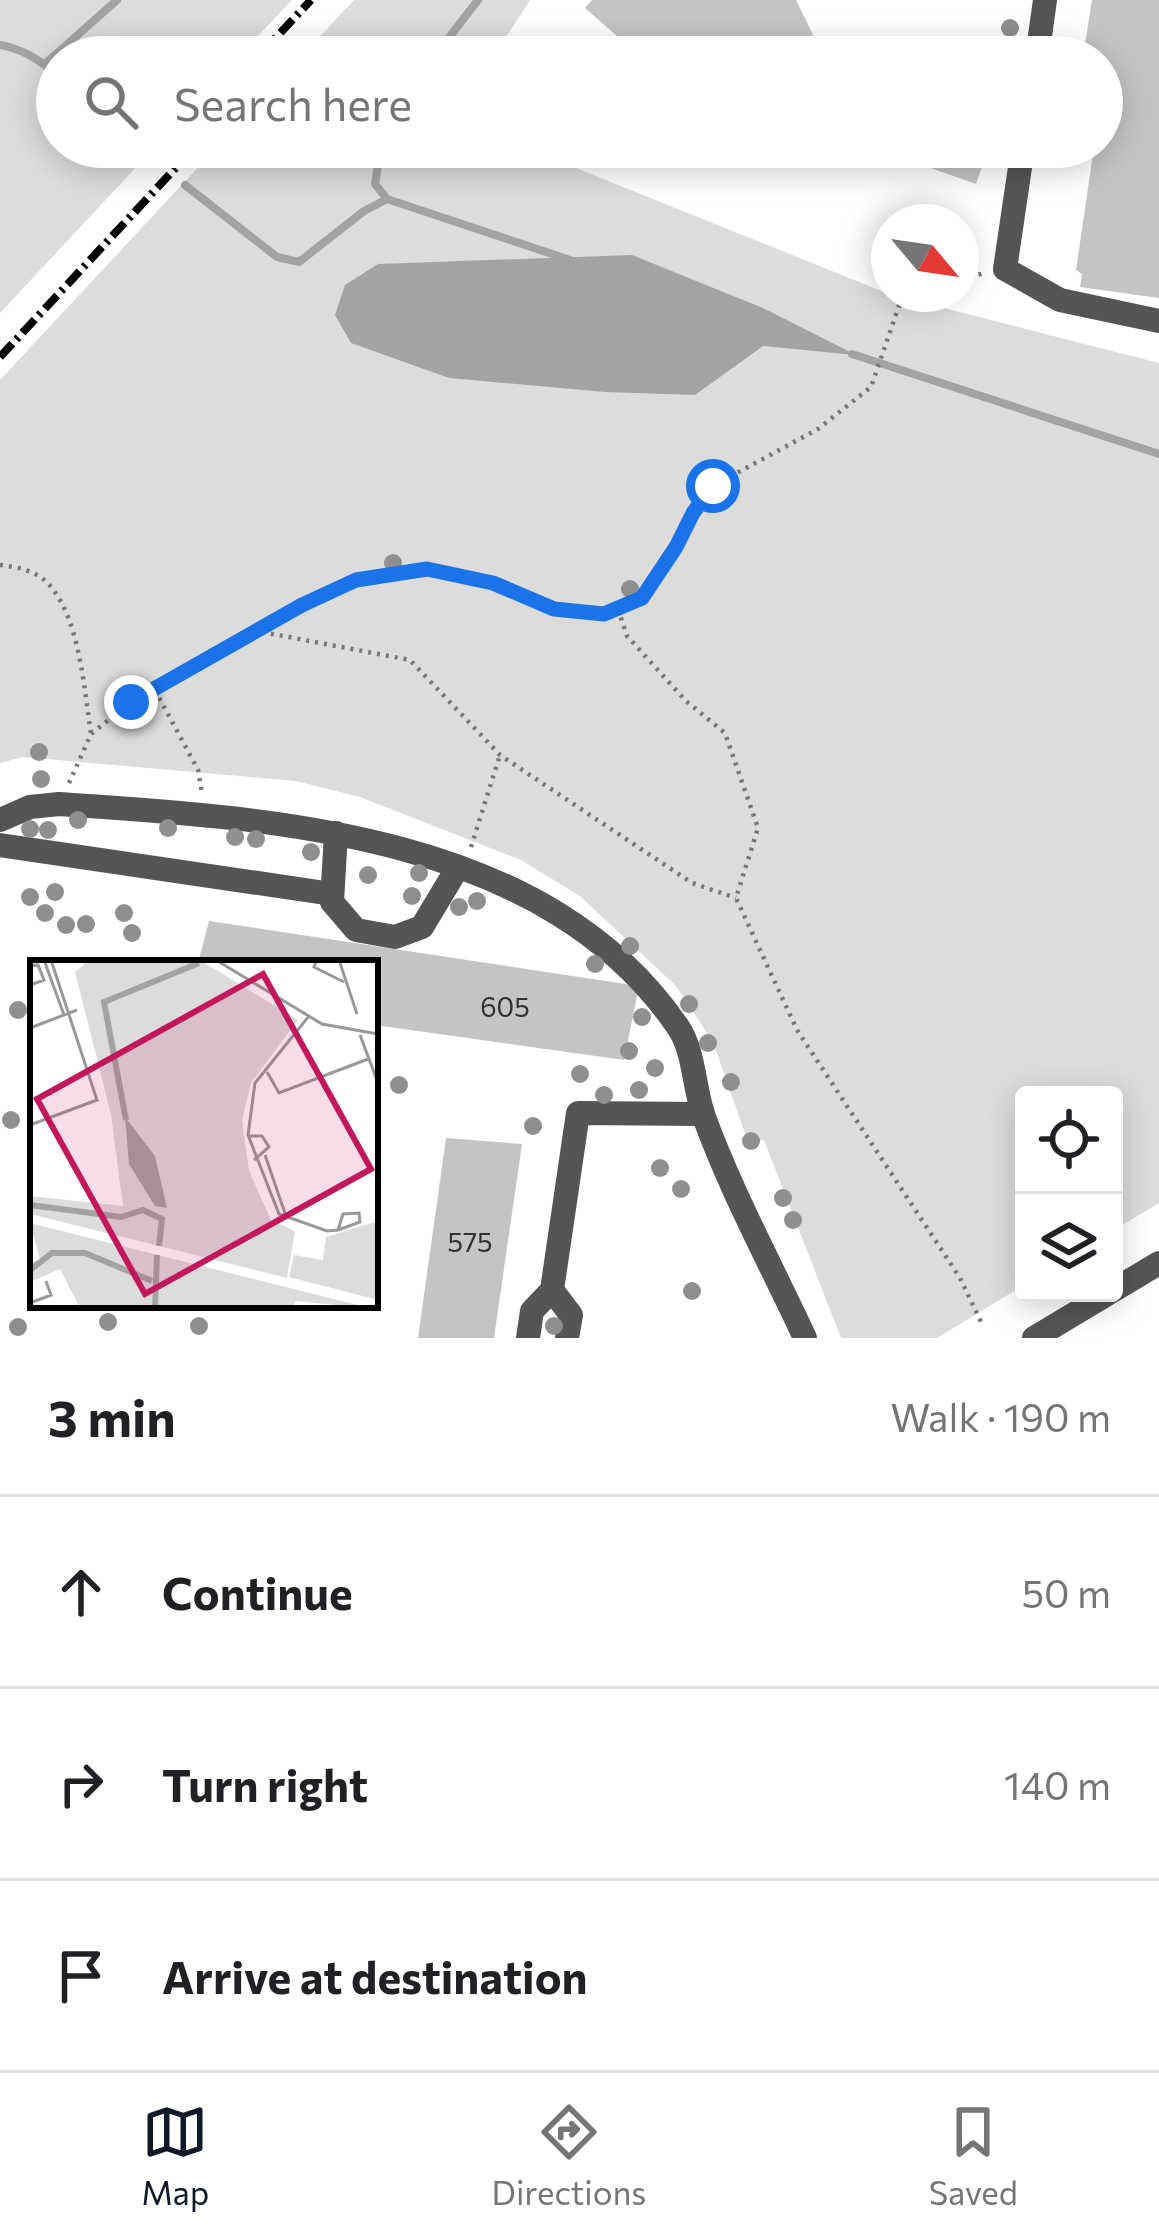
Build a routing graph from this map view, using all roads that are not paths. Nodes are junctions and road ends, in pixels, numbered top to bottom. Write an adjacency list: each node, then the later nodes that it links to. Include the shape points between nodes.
1 (1045, 0): 2 (street)
2 (1040, 36)
3 (1020, 168): 4 (street, via 1005,269 1060,300)
4 (1159, 321)
5 (0, 820): 6 (street, via 59,805)
6 (336, 833): 8 (street); 9 (street)
7 (0, 845): 9 (street)
8 (461, 868): 9 (street, via 422,927 395,937 356,930); 10 (street, via 529,895 634,973 682,1031)
9 (332, 894)
10 (704, 1114): 13 (street, via 578,1113); 17 (street)
11 (1159, 1263): 12 (street)
12 (1123, 1285)
13 (552, 1289): 15 (street, via 532,1311); 16 (street, via 571,1316)
14 (1095, 1302): 18 (street)
15 (528, 1338)
16 (567, 1338)
17 (805, 1338)
18 (1034, 1338)

